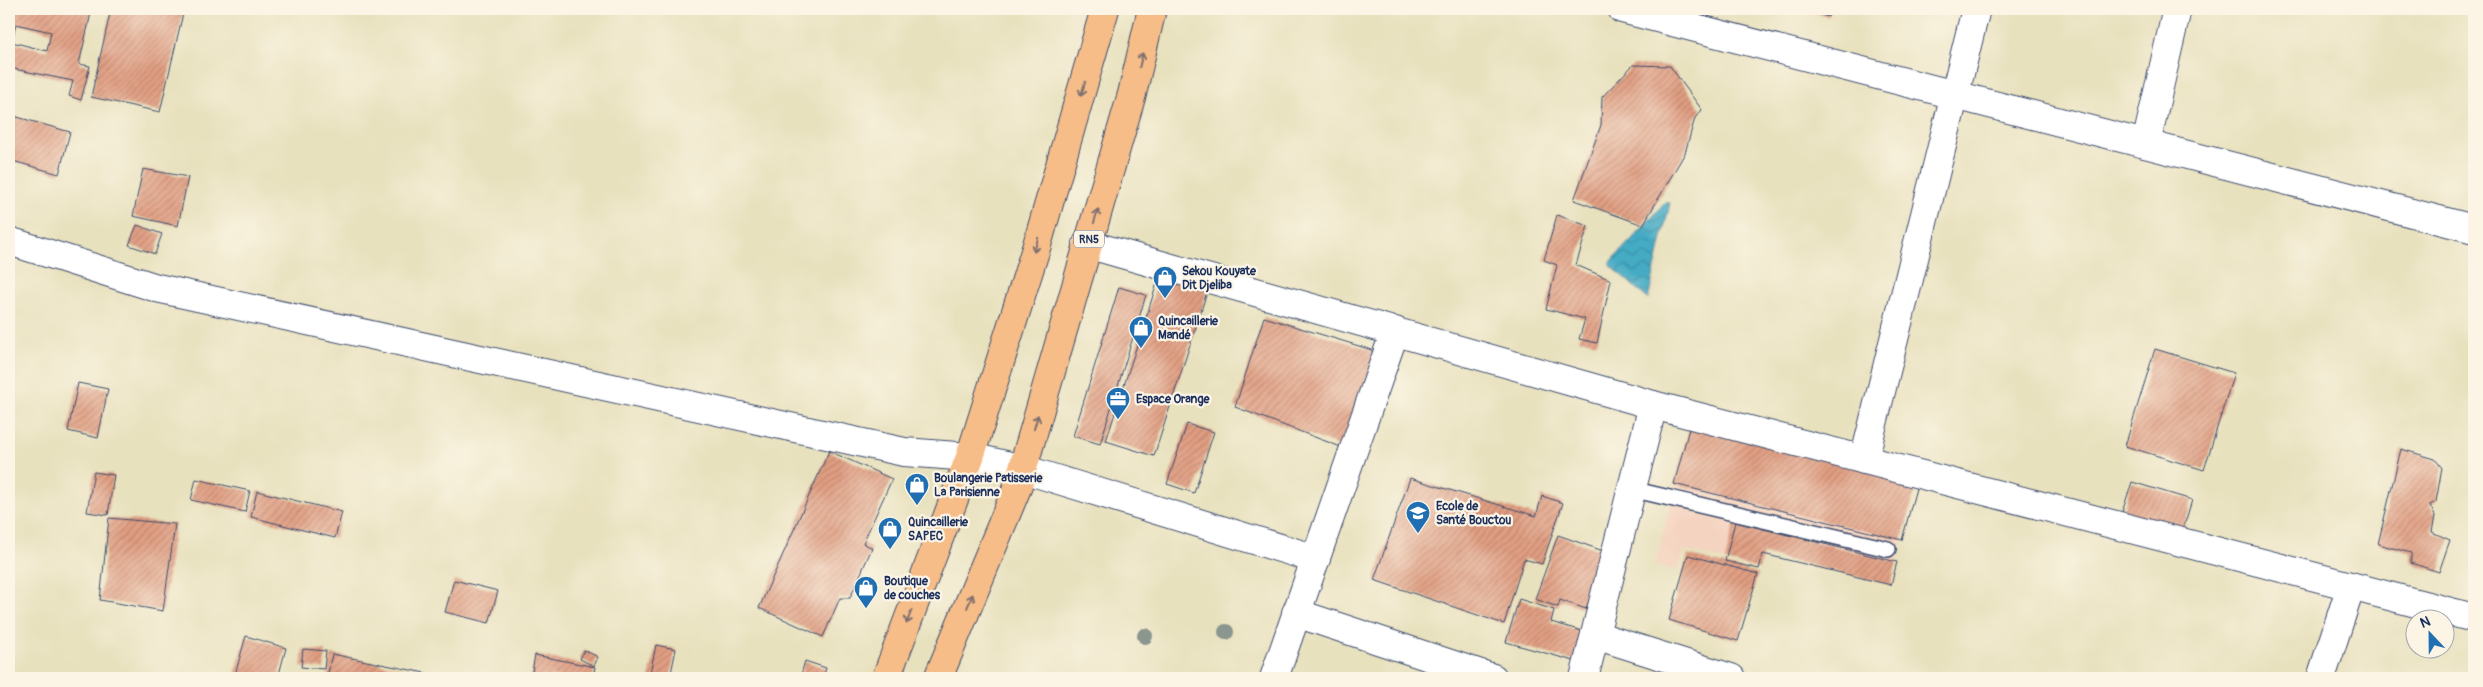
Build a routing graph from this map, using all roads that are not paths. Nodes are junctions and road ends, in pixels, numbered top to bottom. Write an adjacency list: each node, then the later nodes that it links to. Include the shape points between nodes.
1 (1106, 9): 13 (highway, one-way to 13, via 1037,245)
2 (1152, 9): 10 (highway, RN5, one-way to 2, via 1132,94)
3 (1622, 9): 6 (street)
4 (1976, 9): 6 (street)
5 (2177, 9): 7 (street)
6 (1954, 95): 7 (street); 14 (street)
7 (2146, 144): 8 (street)
8 (2474, 229)
9 (9, 241): 13 (street, via 158,288 904,452)
10 (1087, 244): 11 (street); 15 (highway, RN5, one-way to 10)
11 (1395, 331): 12 (street); 18 (street)
12 (1653, 405): 14 (street); 16 (street)
13 (970, 457): 15 (street); 23 (highway, one-way to 23)
14 (1864, 460): 19 (street)
15 (1023, 469): 18 (street); 24 (highway, RN5, one-way to 15)
16 (1631, 489): 17 (lane); 22 (street)
17 (1888, 549)
18 (1316, 559): 20 (street)
19 (2351, 586): 21 (street); 29 (street)
20 (1296, 613): 25 (street); 26 (street)
21 (2474, 618)
22 (1595, 635): 27 (street); 28 (street)
23 (886, 678)
24 (938, 678)
25 (1274, 678)
26 (1493, 678)
27 (1584, 678)
28 (1731, 678)
29 (2321, 678)

